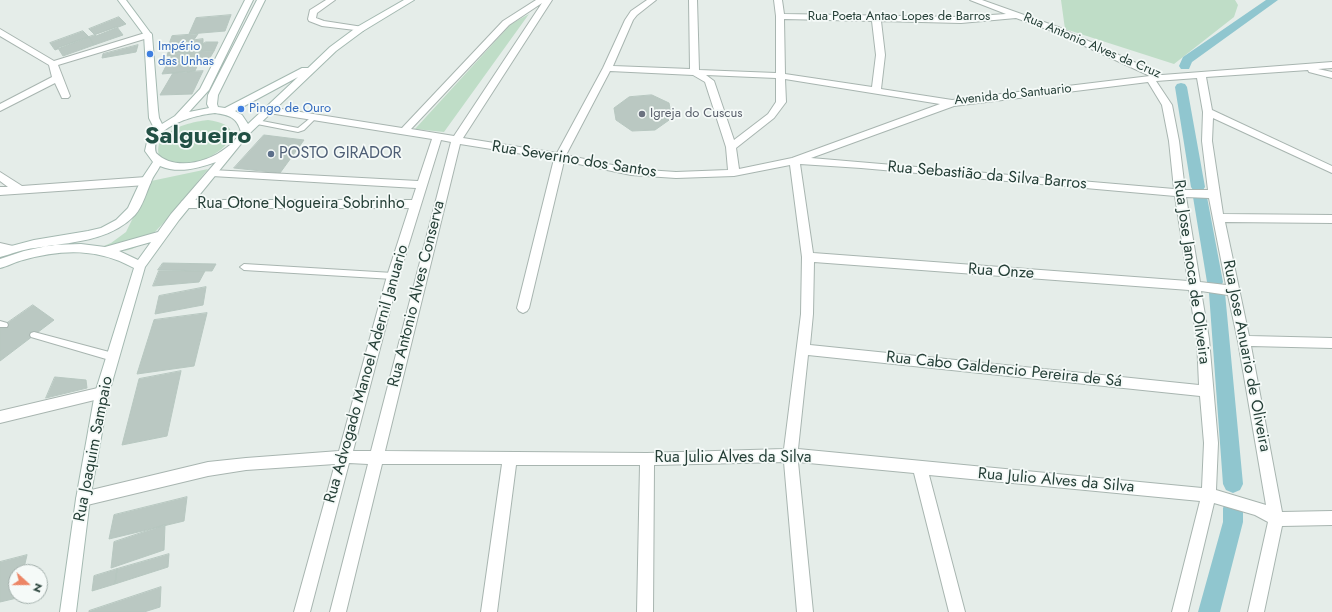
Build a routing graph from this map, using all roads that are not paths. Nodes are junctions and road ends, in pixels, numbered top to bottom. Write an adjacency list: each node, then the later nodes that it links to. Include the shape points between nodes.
1 (122, 0): 19 (street)
2 (249, 0): 16 (street)
3 (261, 0): 15 (street)
4 (331, 0): 17 (street, via 313,12 312,19)
5 (410, 0): 17 (street)
6 (541, 0): 45 (street, via 506,24)
7 (548, 0): 48 (street, Rua Antonio Alves Conserva)
8 (652, 0): 26 (street, via 634,13 629,20)
9 (693, 0): 27 (street)
10 (778, 0): 12 (street)
11 (974, 0): 13 (street, Rua Antonio Alves da Cruz)
12 (780, 16): 14 (street, Rua Poeta Antao Lopes de Barros); 30 (street)
13 (1019, 16): 14 (street, Rua Poeta Antao Lopes de Barros, via 960,20); 31 (street, Rua Antonio Alves da Cruz, via 1055,29)
14 (876, 18): 33 (street, via 881,44 881,68)
15 (251, 20): 16 (street); 20 (street)
16 (239, 21): 21 (street)
17 (360, 29): 22 (street)
18 (0, 32): 23 (street)
19 (148, 34): 23 (street); 44 (street, via 153,110)
20 (244, 35): 21 (street); 37 (street, via 213,95 212,104)
21 (231, 36): 42 (street, via 204,90)
22 (317, 63): 38 (street); 39 (street)
23 (53, 64): 32 (street, via 57,74)
24 (1332, 65): 25 (street, Rua Antonio Alves da Cruz)
25 (1302, 67): 28 (street, Rua Antonio Alves da Cruz); 29 (street)
26 (607, 68): 27 (street, Avenida do Santuario); 51 (street)
27 (695, 72): 30 (street, Avenida do Santuario); 50 (street, via 709,81)
28 (1200, 75): 31 (street, Rua Antonio Alves da Cruz); 40 (street, Rua Jose Anuario de Oliveira)
29 (1332, 75)
30 (782, 76): 33 (street, Avenida do Santuario); 50 (street, via 781,102 771,116)
31 (1155, 78): 35 (street, Avenida do Santuario); 62 (street, Rua Jose Janoca de Oliveira, via 1167,105)
32 (55, 79): 34 (street); 36 (street)
33 (876, 91): 35 (street, Avenida do Santuario)
34 (65, 96)
35 (952, 103): 52 (street)
36 (0, 108)
37 (215, 110): 39 (street); 42 (street, via 193,113)
38 (269, 110): 41 (street, Rua Severino dos Santos); 43 (street)
39 (228, 112): 46 (street, via 238,116 244,123)
40 (1208, 112): 54 (street); 63 (street, Rua Jose Anuario de Oliveira, via 1207,141)
41 (314, 118): 43 (lane, via 298,130); 45 (street, Rua Severino dos Santos)
42 (172, 122): 44 (street)
43 (256, 122): 46 (street)
44 (160, 130): 53 (street, via 150,147)
45 (404, 131): 47 (street, Rua Severino dos Santos)
46 (246, 132): 49 (street)
47 (437, 137): 48 (street, Rua Severino dos Santos); 59 (street, Rua Advogado Manoel Adernil Januario)
48 (456, 140): 51 (street, Rua Severino dos Santos); 89 (street, Rua Antonio Alves Conserva)
49 (239, 142): 53 (street, via 215,159 200,164 184,167); 55 (street, Rua Joaquim Sampaio)
50 (731, 147): 56 (street)
51 (560, 157): 56 (street, Rua Severino dos Santos, via 637,172 676,175); 78 (street)
52 (794, 161): 56 (street, Rua Severino dos Santos); 62 (street, Rua Sebastião da Silva Barros); 71 (street)
53 (158, 162): 58 (street)
54 (1332, 170)
55 (212, 173): 59 (street, Rua Otone Nogueira Sobrinho); 64 (street, Rua Joaquim Sampaio)
56 (734, 173)
57 (0, 176): 60 (street)
58 (146, 181): 60 (street); 69 (street, via 132,210 121,221 102,232 35,242)
59 (421, 185): 65 (street, Rua Advogado Manoel Adernil Januario)
60 (20, 190): 61 (street)
61 (0, 191)
62 (1180, 193): 63 (street, Rua Sebastião da Silva Barros); 76 (street, Rua Jose Janoca de Oliveira)
63 (1212, 194): 66 (street, Rua Jose Anuario de Oliveira)
64 (186, 204): 65 (street, Rua Otone Nogueira Sobrinho); 68 (street, Rua Joaquim Sampaio)
65 (416, 204): 75 (street, Rua Advogado Manoel Adernil Januario)
66 (1219, 218): 67 (street); 77 (street, Rua Jose Anuario de Oliveira)
67 (1332, 219)
68 (162, 236): 70 (street); 73 (street, Rua Joaquim Sampaio)
69 (3, 250)
70 (105, 251): 72 (street, via 43,251); 73 (street)
71 (808, 257): 76 (street, Rua Onze); 82 (street, via 807,314)
72 (0, 264)
73 (140, 266): 83 (street, Rua Joaquim Sampaio)
74 (244, 267): 75 (lane)
75 (393, 276): 88 (street, Rua Advogado Manoel Adernil Januario)
76 (1200, 287): 77 (street, Rua Onze); 84 (street, Rua Jose Janoca de Oliveira)
77 (1229, 291): 80 (street, Rua Jose Anuario de Oliveira)
78 (523, 308)
79 (34, 335): 83 (lane)
80 (1244, 341): 81 (street); 96 (street, Rua Jose Anuario de Oliveira)
81 (1332, 342)
82 (803, 349): 84 (street, Rua Cabo Galdencio Pereira de Sá); 87 (street)
83 (113, 357): 85 (street, Rua Joaquim Sampaio)
84 (1206, 391): 93 (street, Rua Jose Janoca de Oliveira)
85 (102, 393): 86 (street); 94 (street, Rua Joaquim Sampaio)
86 (0, 417)
87 (790, 455): 91 (street, Rua Julio Alves da Silva); 92 (street, Rua Julio Alves da Silva); 102 (street)
88 (343, 457): 89 (street, Rua Julio Alves da Silva); 94 (street, Rua Julio Alves da Silva, via 208,468); 98 (street, Rua Advogado Manoel Adernil Januario)
89 (376, 458): 90 (street, Rua Julio Alves da Silva); 99 (street, Rua Antonio Alves Conserva)
90 (510, 459): 91 (street, Rua Julio Alves da Silva); 100 (street)
91 (647, 459): 101 (street)
92 (920, 468): 93 (street, Rua Julio Alves da Silva); 103 (street)
93 (1216, 496): 96 (street, Rua Julio Alves da Silva, via 1259,509); 104 (street, Rua Jose Janoca de Oliveira)
94 (83, 499): 97 (street, Rua Joaquim Sampaio)
95 (1332, 518): 96 (street)
96 (1276, 519): 105 (street)
97 (68, 612)
98 (302, 612)
99 (338, 612)
100 (489, 612)
101 (645, 612)
102 (805, 612)
103 (957, 612)
104 (1180, 612)
105 (1256, 612)

